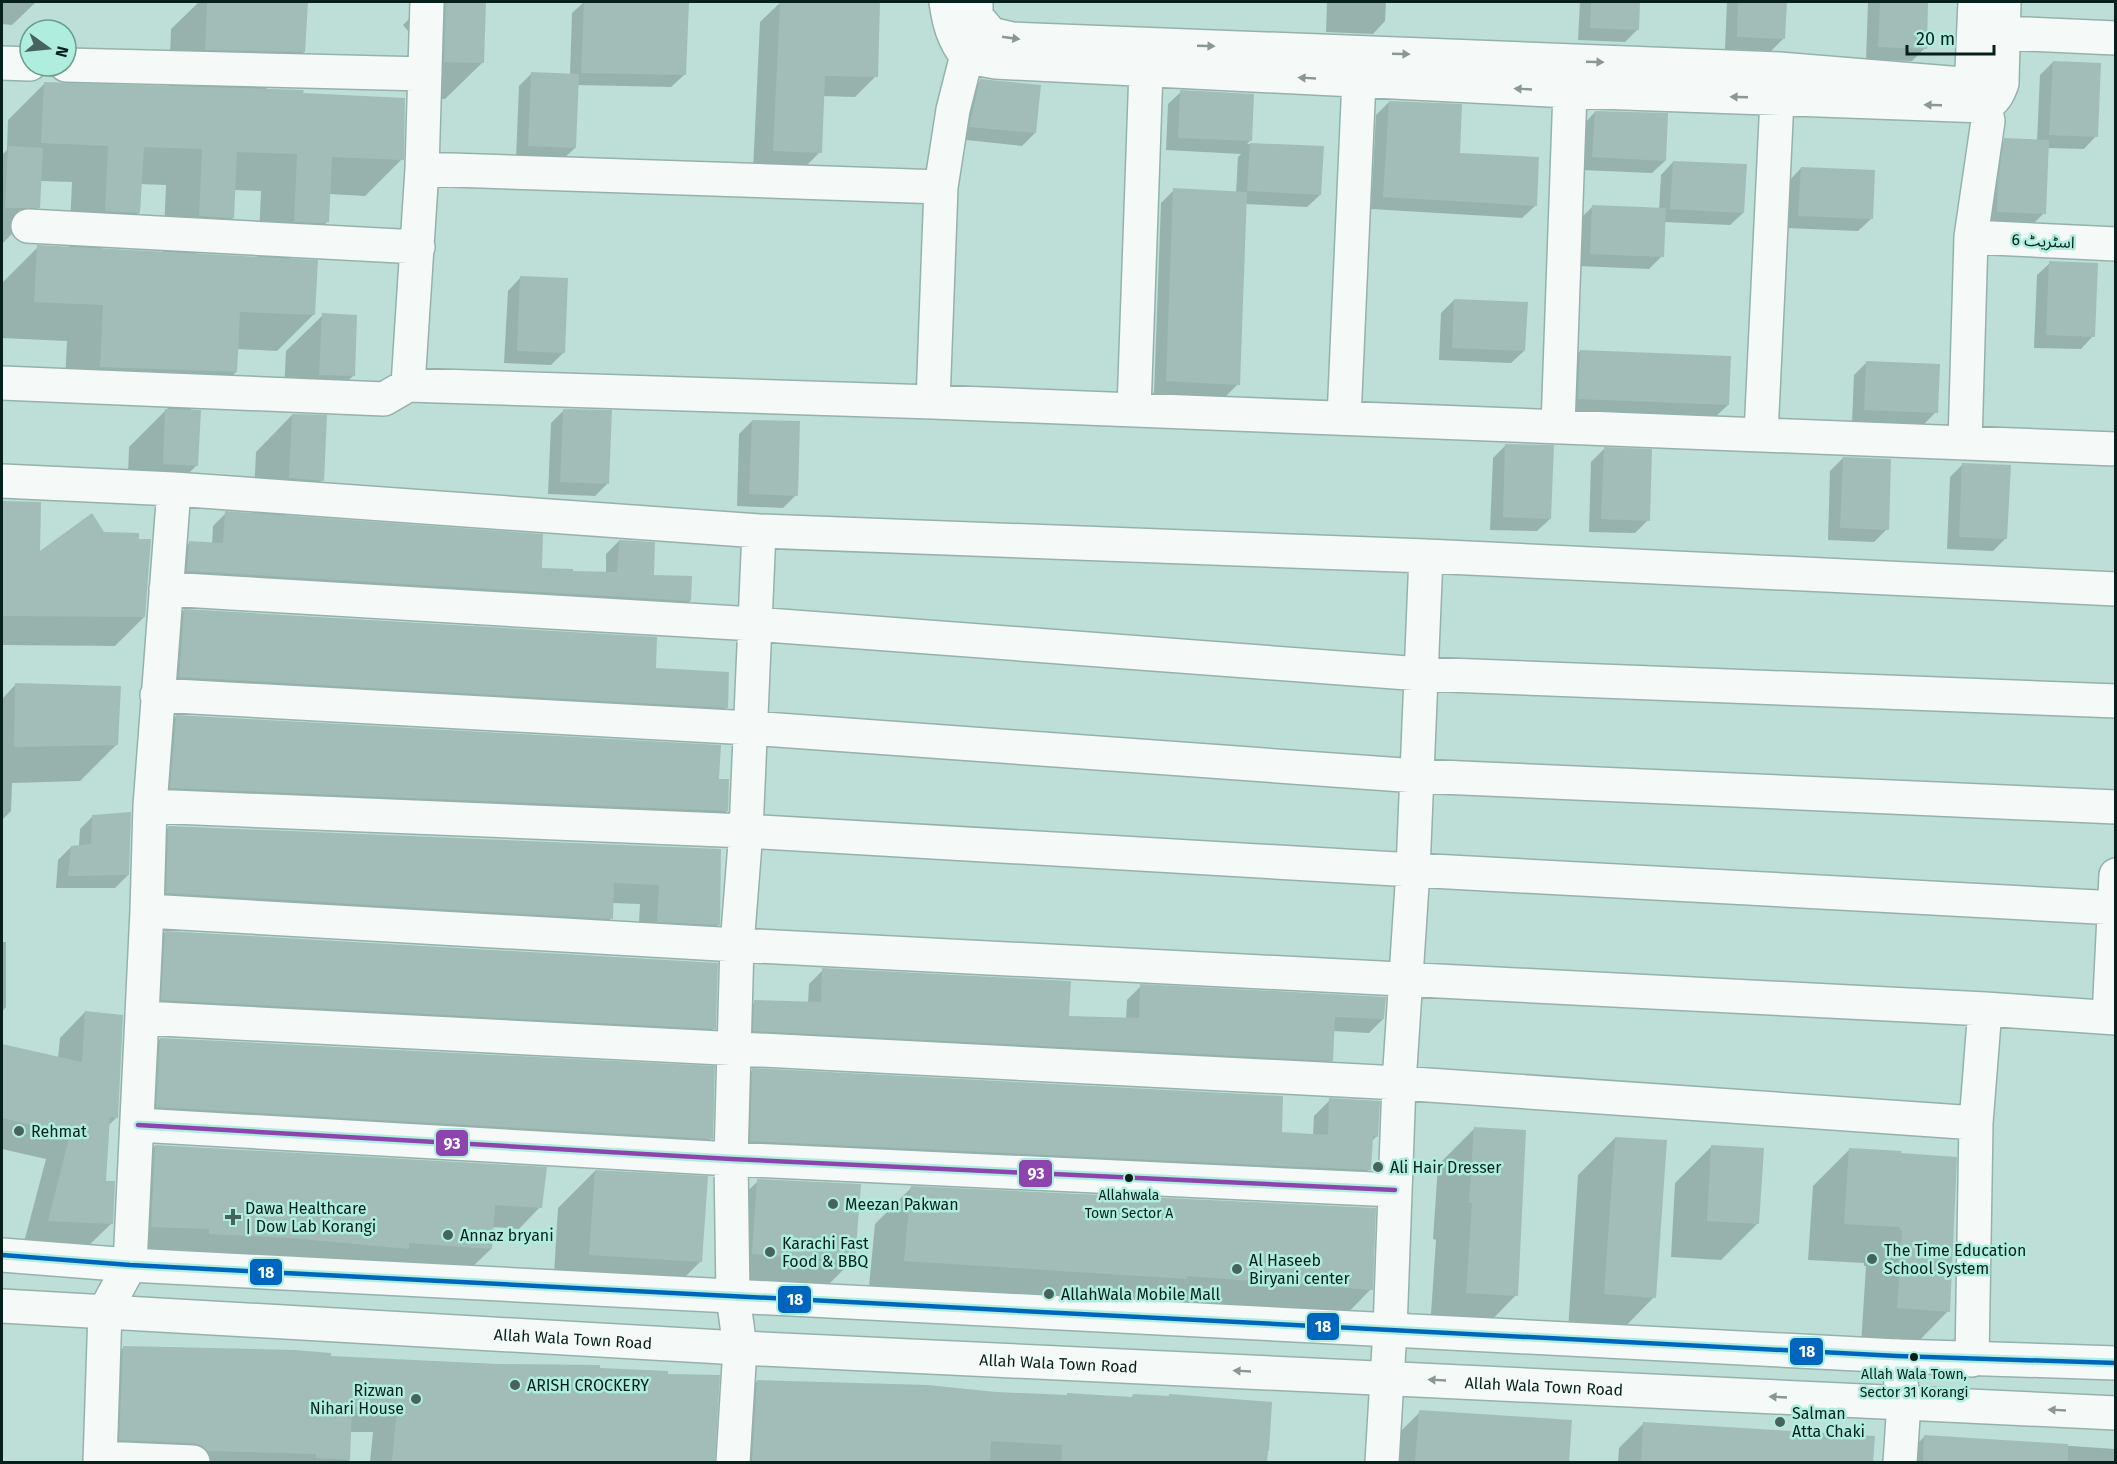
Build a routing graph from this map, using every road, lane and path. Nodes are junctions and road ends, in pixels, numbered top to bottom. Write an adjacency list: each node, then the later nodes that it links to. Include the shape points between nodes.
1 (427, 2): 12 (street)
2 (946, 2): 7 (street, via 949,26)
3 (1975, 2): 13 (street)
4 (976, 9): 7 (street); 8 (street, one-way to 8, via 992,34)
5 (2004, 17): 6 (street); 17 (street, via 2002,83 1994,101)
6 (2115, 38)
7 (967, 57): 8 (street, via 996,62); 19 (street, via 953,110)
8 (1145, 57): 13 (street, one-way to 13, via 1779,69 1962,84); 14 (street, one-way to 8); 27 (street)
9 (2, 63): 10 (street)
10 (18, 64)
11 (78, 65): 12 (street)
12 (425, 74): 18 (street)
13 (1969, 77): 17 (street)
14 (1359, 80): 15 (street, one-way to 14); 28 (street)
15 (1570, 91): 16 (street, one-way to 15); 29 (street)
16 (1777, 99): 17 (street, one-way to 16); 30 (street)
17 (1985, 106): 21 (street, via 1988,121)
18 (422, 169): 19 (street); 23 (street)
19 (941, 187): 26 (street)
20 (28, 226): 23 (street)
21 (1971, 237): 22 (street, اسٹریٹ 6); 31 (street)
22 (2115, 244)
23 (418, 247): 25 (street)
24 (2, 383): 25 (street, via 384,399)
25 (408, 385): 26 (street)
26 (933, 402): 27 (street)
27 (1134, 410): 28 (street)
28 (1344, 418): 29 (street)
29 (1558, 426): 30 (street)
30 (1761, 435): 31 (street)
31 (1965, 443): 32 (street)
32 (2115, 449)
33 (2, 481): 34 (street)
34 (174, 489): 35 (street); 37 (street)
35 (759, 531): 36 (street); 39 (street)
36 (1426, 556): 38 (street); 40 (street)
37 (166, 589): 39 (street); 41 (street)
38 (2115, 589)
39 (754, 624): 40 (street); 43 (street)
40 (1421, 674): 42 (street); 44 (street)
41 (157, 694): 43 (street); 45 (street)
42 (2115, 701)
43 (750, 728): 44 (street); 47 (street)
44 (1417, 776): 46 (street); 48 (street)
45 (150, 806): 47 (street); 51 (street)
46 (2115, 807)
47 (746, 831): 48 (street); 52 (street)
48 (1413, 870): 50 (street); 53 (street)
49 (2115, 875): 50 (street)
50 (2115, 908): 55 (street)
51 (147, 911): 52 (street); 56 (street)
52 (737, 945): 53 (street); 57 (street)
53 (1407, 978): 54 (street); 58 (street)
54 (1985, 1009): 55 (street); 59 (street)
55 (2112, 1017)
56 (142, 1018): 57 (street); 60 (street)
57 (734, 1050): 58 (street); 61 (street)
58 (1399, 1083): 59 (street); 62 (street)
59 (1976, 1123): 71 (street)
60 (138, 1125): 61 (street); 64 (street)
61 (731, 1159): 62 (street); 65 (street)
62 (1395, 1190): 68 (street)
63 (2, 1256): 64 (street)
64 (130, 1265): 65 (street); 67 (street)
65 (733, 1296): 68 (street); 69 (street)
66 (2, 1306): 67 (street, Allah Wala Town Road)
67 (105, 1311): 69 (street, Allah Wala Town Road); 76 (street)
68 (1390, 1330): 70 (street); 73 (street)
69 (740, 1348): 73 (street, Allah Wala Town Road, one-way to 69); 78 (street)
70 (1897, 1356): 71 (street); 74 (street)
71 (1972, 1360): 72 (street)
72 (2115, 1363)
73 (1386, 1378): 74 (street, Allah Wala Town Road, one-way to 73); 79 (street)
74 (1904, 1403): 75 (street, Allah Wala Town Road, one-way to 74); 80 (street)
75 (2115, 1413)
76 (100, 1460): 77 (street)
77 (193, 1462)
78 (734, 1462)
79 (1382, 1462)
80 (1900, 1462)

